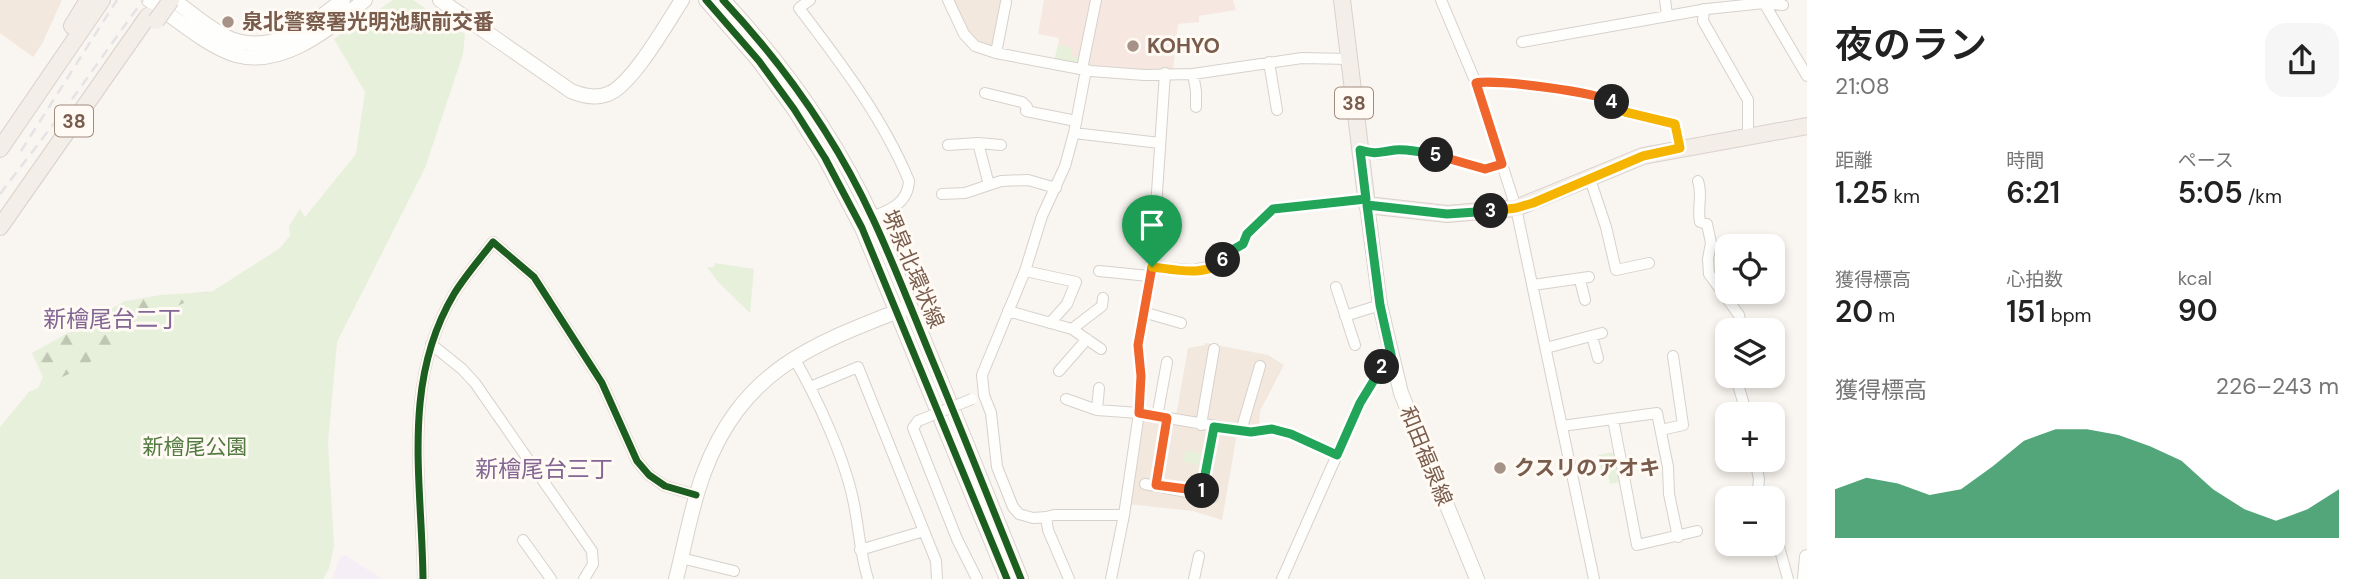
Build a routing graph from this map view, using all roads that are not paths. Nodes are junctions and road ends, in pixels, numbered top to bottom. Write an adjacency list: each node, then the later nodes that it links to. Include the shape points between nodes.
1 (88, 0): 43 (main road, via 28,92)
2 (102, 0): 43 (main road, 38)
3 (158, 0): 22 (main road, 38)
4 (172, 0): 5 (main road, via 229,38 250,44 270,44 289,37); 22 (main road, bridge)
5 (343, 0)
6 (365, 0): 22 (main road, via 306,42 270,57 234,55)
7 (440, 0): 8 (main road, via 571,91 588,97 625,85)
8 (682, 0)
9 (706, 0): 65 (main road, 堺泉北環状線, via 794,109 825,158)
10 (723, 0): 54 (main road, 堺泉北環状線, via 806,102)
11 (810, 0): 18 (street)
12 (948, 0): 25 (street, via 970,41)
13 (1096, 0): 28 (street)
14 (1342, 0): 26 (main road, 38)
15 (1441, 0): 32 (street)
16 (1665, 0): 23 (street)
17 (1764, 3): 19 (street); 20 (street); 31 (street)
18 (796, 4): 54 (street, via 856,86 909,181 909,190 896,206)
19 (1783, 5)
20 (1710, 6): 23 (street); 38 (street, via 1703,21 1748,100)
21 (992, 9): 25 (street, via 1005,7)
22 (151, 12): 55 (main road, 38)
23 (1667, 15): 24 (street)
24 (1522, 42)
25 (996, 53): 28 (street)
26 (1349, 59): 27 (street); 45 (main road, 38)
27 (1269, 62): 30 (street); 35 (street)
28 (1084, 70): 29 (street); 36 (street)
29 (1165, 74): 30 (street); 40 (street)
30 (1193, 74): 34 (street)
31 (1807, 76)
32 (1476, 83): 44 (street, via 1606,98 1625,112 1675,124); 46 (street)
33 (985, 93): 36 (street, via 1022,102 1026,111)
34 (1196, 107)
35 (1277, 110)
36 (1075, 127): 40 (street); 50 (street)
37 (1806, 130): 38 (main road)
38 (1748, 137): 44 (main road)
39 (978, 143): 41 (street); 42 (street); 49 (street)
40 (1160, 143): 59 (street)
41 (948, 145)
42 (1001, 145)
43 (2, 146)
44 (1680, 148): 47 (main road, via 1643,156)
45 (1360, 150): 46 (street, via 1377,154 1417,150 1485,169); 52 (main road, 38)
46 (1502, 164): 53 (street)
47 (1590, 179): 53 (main road); 56 (street, via 1616,270)
48 (1698, 181): 69 (street, via 1697,208 1700,222 1707,223 1711,243 1703,268)
49 (989, 184): 50 (street, via 1024,180); 51 (street, via 965,193)
50 (1056, 188): 57 (street)
51 (942, 194)
52 (1366, 202): 53 (main road, via 1447,214); 59 (street, via 1273,209 1219,264); 64 (main road, 和田福泉線)
53 (1516, 208): 60 (street)
54 (872, 217): 65 (main road, 堺泉北環状線)
55 (0, 227)
56 (1649, 263)
57 (1025, 271): 66 (street); 70 (street, via 1076,282 1067,304)
58 (1099, 271): 59 (street)
59 (1150, 271): 67 (street)
60 (1533, 285): 63 (street, via 1585,279); 76 (street)
61 (1335, 294): 68 (street)
62 (1103, 298): 72 (street, via 1102,306)
63 (1585, 300)
64 (1380, 305): 68 (street); 81 (main road, 和田福泉線)
65 (904, 309): 80 (main road); 120 (main road, 堺泉北環状線); 121 (main road, 堺泉北環状線)
66 (1008, 310): 70 (street); 88 (street, via 982,375)
67 (1143, 312): 71 (street); 91 (street, via 1138,345)
68 (1345, 316): 75 (street)
69 (1740, 318)
70 (1050, 323): 72 (street)
71 (1181, 323)
72 (1072, 329): 73 (street)
73 (1087, 339): 77 (street); 84 (street)
74 (431, 344): 100 (street, via 454,293 493,242 534,277 602,383 636,461 664,485); 113 (street, via 419,409); 115 (street, via 475,383 592,551 595,558)
75 (1355, 345)
76 (1546, 348): 82 (street, via 1597,335); 95 (street)
77 (1101, 349)
78 (1214, 349): 94 (street, via 1206,372)
79 (1673, 356): 97 (street, via 1681,381 1683,425)
80 (794, 358): 86 (street); 100 (main road, via 747,396 718,439)
81 (1392, 359): 99 (street, via 1360,403); 126 (main road, 和田福泉線, via 1414,426)
82 (1598, 359)
83 (1167, 362): 92 (street)
84 (1059, 371)
85 (1254, 371): 98 (street)
86 (810, 387): 103 (street, via 858,367); 107 (street, via 854,502)
87 (1099, 388): 90 (street)
88 (984, 395): 102 (street, via 991,414 997,467 1013,507 1019,514); 119 (street, bridge, via 918,421 913,428)
89 (1066, 399): 90 (street)
90 (1097, 410): 91 (street)
91 (1139, 413): 92 (street); 101 (street)
92 (1162, 417): 94 (street); 96 (street, via 1150,484 1207,495)
93 (1613, 419): 95 (street); 97 (street, via 1657,413); 105 (street, via 1637,545)
94 (1201, 425): 96 (street)
95 (1562, 426): 127 (street)
96 (1214, 427): 98 (street)
97 (1661, 430): 105 (street)
98 (1241, 431): 99 (street, via 1272,429)
99 (1337, 455): 125 (street)
100 (696, 495): 111 (main road)
101 (1124, 515): 102 (street); 123 (street)
102 (1046, 517): 122 (street)
103 (924, 531): 107 (street); 118 (street, via 936,561)
104 (1697, 531): 105 (street)
105 (1678, 537)
106 (523, 540): 114 (street)
107 (860, 550): 117 (street)
108 (1199, 556): 124 (street)
109 (1782, 556): 128 (street)
110 (1807, 557): 129 (main road)
111 (681, 558): 112 (street); 116 (main road)
112 (734, 570)
113 (423, 579)
114 (551, 579)
115 (584, 579)
116 (676, 579)
117 (868, 579)
118 (937, 579)
119 (977, 579)
120 (1007, 579)
121 (1021, 579)
122 (1069, 579)
123 (1111, 579)
124 (1194, 579)
125 (1282, 579)
126 (1477, 579)
127 (1594, 579)
128 (1788, 579)
129 (1805, 579)

